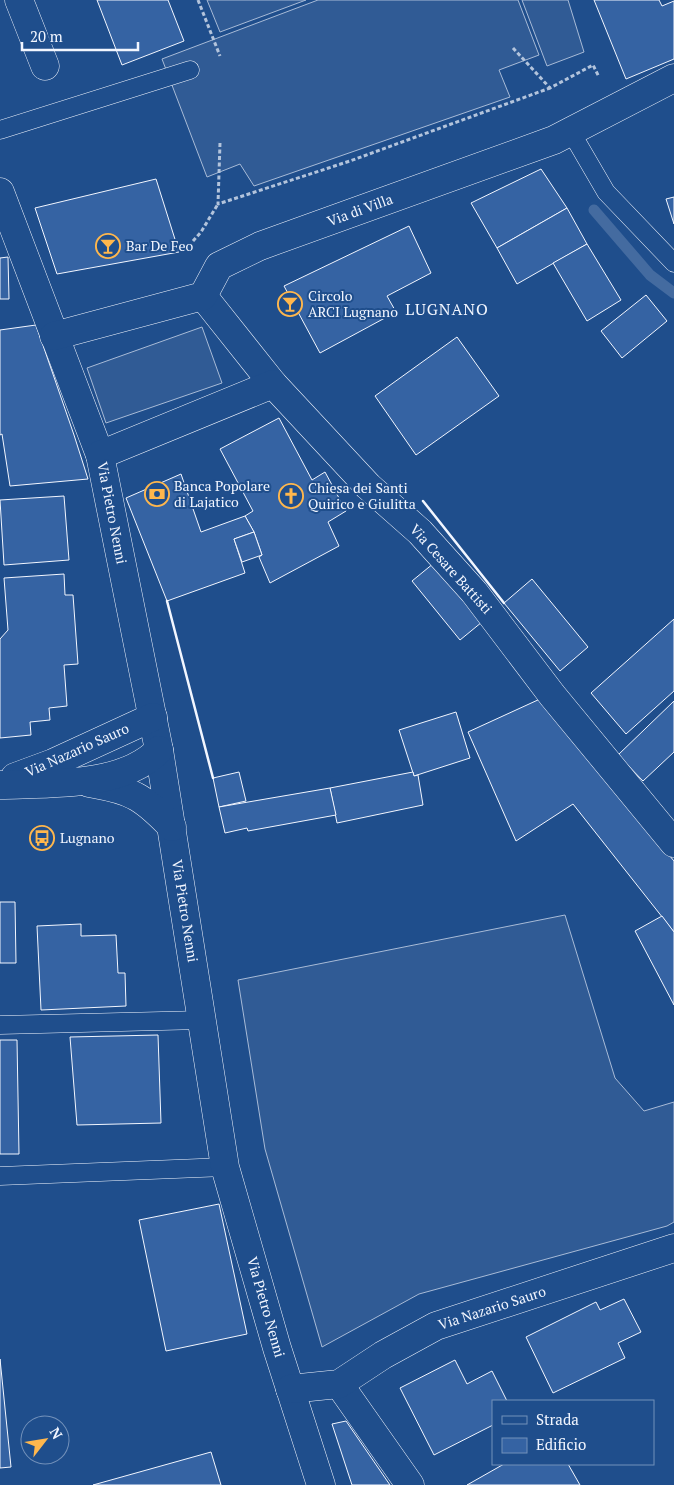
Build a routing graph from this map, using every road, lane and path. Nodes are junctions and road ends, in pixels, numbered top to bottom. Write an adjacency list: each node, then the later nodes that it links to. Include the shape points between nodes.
1 (19, 0): 5 (street)
2 (198, 0): 4 (path)
3 (513, 48): 8 (path)
4 (220, 56)
5 (45, 66)
6 (190, 70): 10 (lane)
7 (674, 78): 9 (street, Via di Villa)
8 (550, 88): 9 (path, via 592,65); 14 (path, via 350,161)
9 (617, 108): 11 (street, Via di Villa)
10 (0, 130)
11 (571, 132): 17 (lane, via 606,192); 18 (street, Via di Villa, via 260,246 220,266)
12 (220, 143): 14 (path)
13 (0, 192): 16 (street, Via Pietro Nenni)
14 (218, 204): 15 (path)
15 (201, 232)
16 (8, 233): 19 (street, Via Pietro Nenni)
17 (674, 263)
18 (203, 296): 19 (street); 20 (street, Via Cesare Battisti)
19 (54, 336): 21 (street, Via Pietro Nenni)
20 (273, 384): 21 (street); 27 (street, Via Cesare Battisti, via 368,486 420,532 474,592 552,695)
21 (100, 455): 22 (street, Via Pietro Nenni)
22 (153, 717): 23 (street, Via Pietro Nenni); 25 (street, Via Nazario Sauro)
23 (159, 750): 24 (street, Via Nazario Sauro, via 150,759 126,771); 26 (street, Via Pietro Nenni)
24 (83, 781): 25 (street, Via Nazario Sauro); 26 (street, Via Nazario Sauro, via 135,796)
25 (0, 784)
26 (172, 827): 28 (street, Via Pietro Nenni)
27 (674, 843)
28 (202, 1020): 29 (lane); 30 (street, Via Pietro Nenni)
29 (0, 1025)
30 (225, 1167): 31 (lane); 34 (street, Via Pietro Nenni)
31 (0, 1176)
32 (674, 1248): 33 (street, Via Nazario Sauro, via 436,1326)
33 (339, 1384): 34 (street, Via Nazario Sauro); 36 (street)
34 (290, 1388): 35 (street, Via Pietro Nenni)
35 (321, 1485)
36 (410, 1485)

